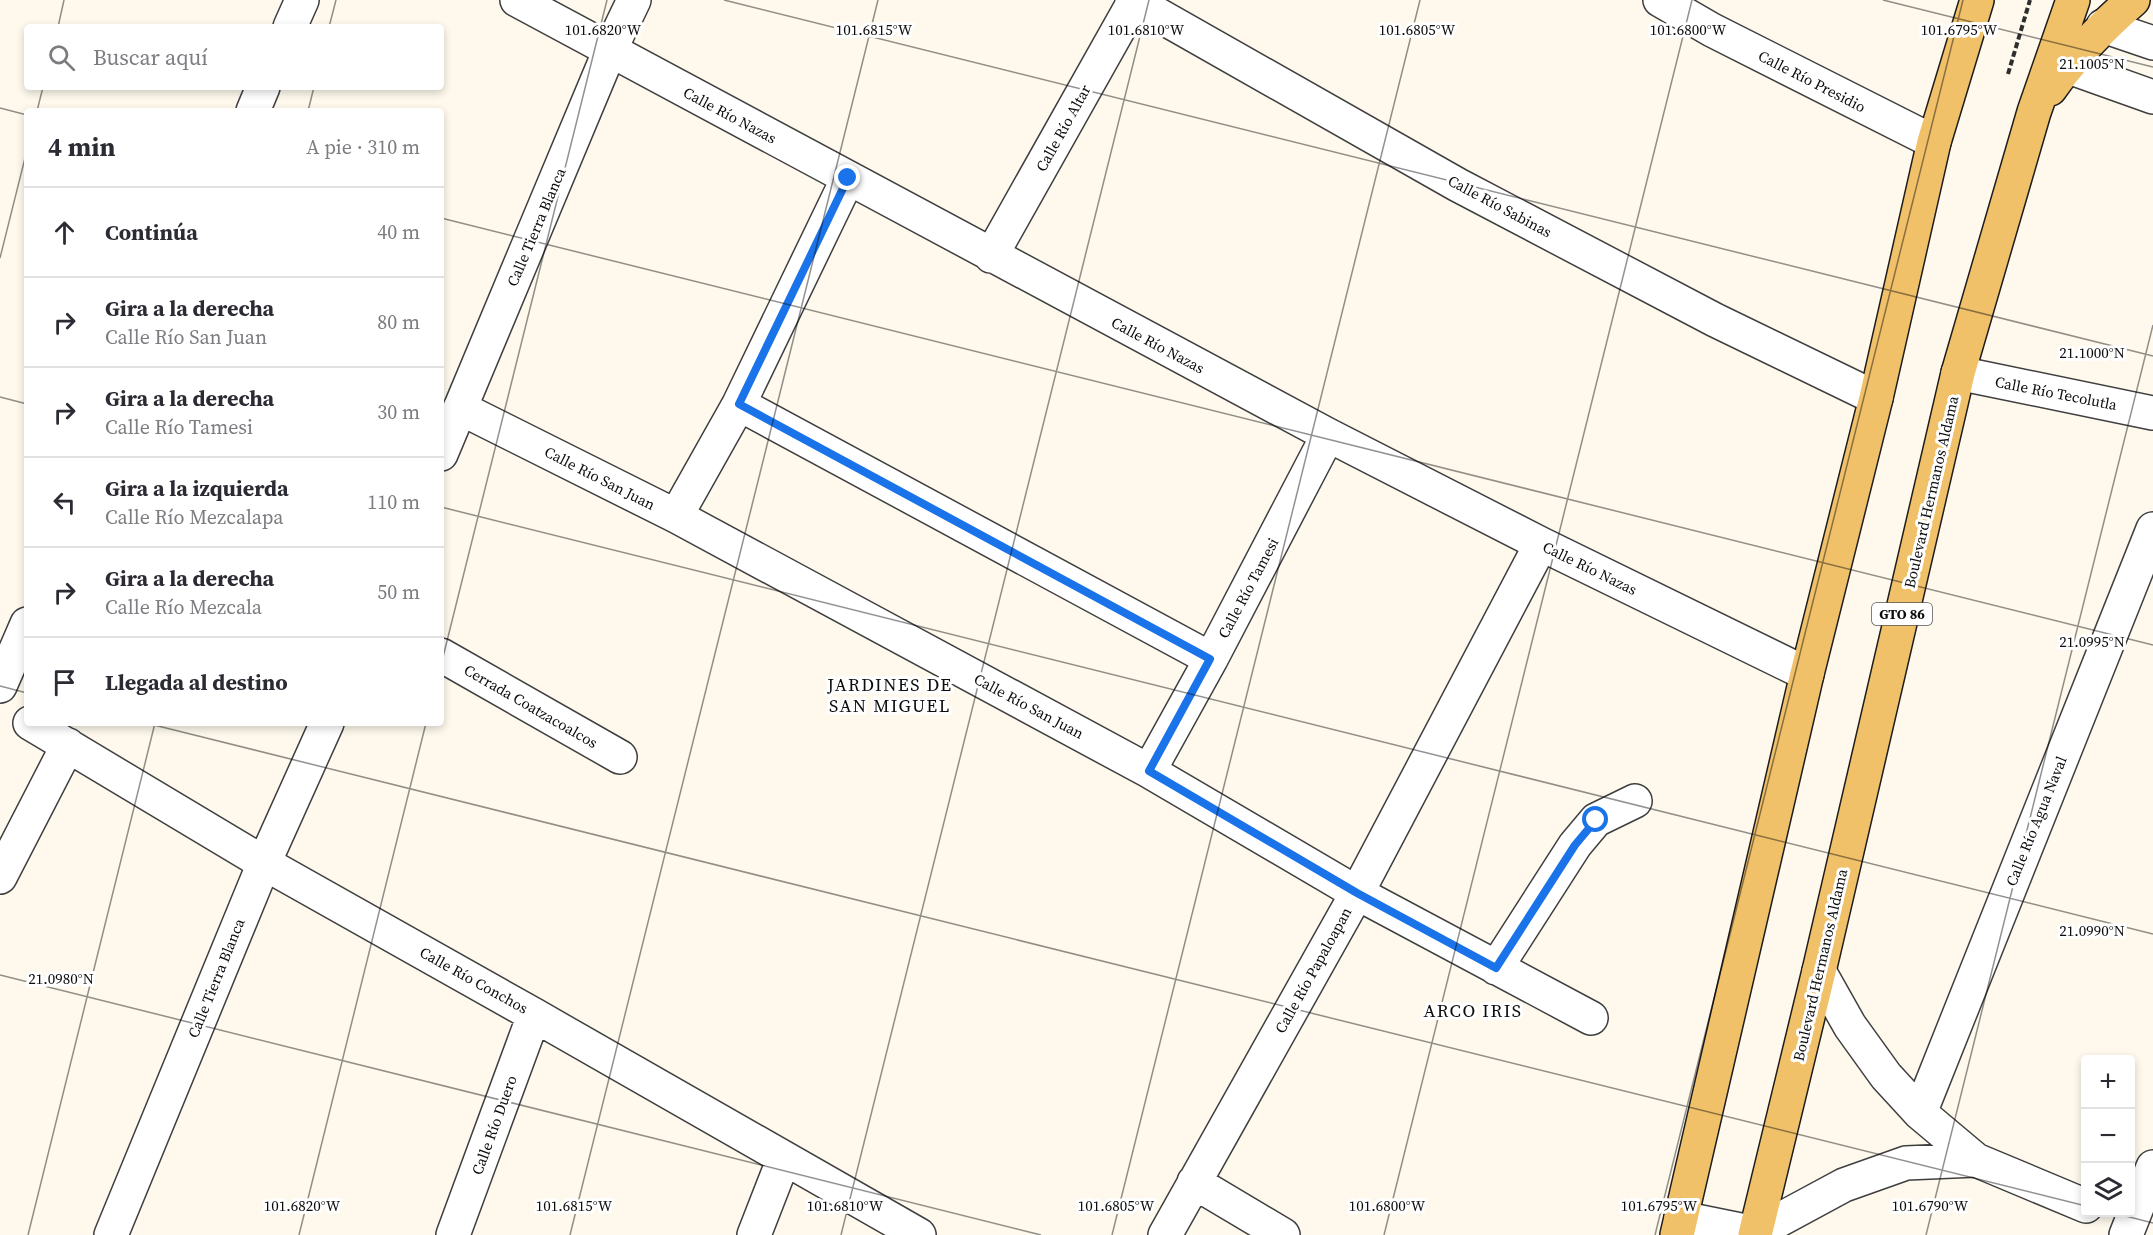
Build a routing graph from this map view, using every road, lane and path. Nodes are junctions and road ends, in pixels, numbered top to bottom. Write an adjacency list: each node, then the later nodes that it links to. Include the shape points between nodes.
1 (302, 0): 9 (street)
2 (517, 0): 12 (street, Calle Río Nazas)
3 (634, 0): 12 (street, Calle Tierra Blanca)
4 (1134, 0): 20 (street, Calle Río Altar); 22 (street, Calle Río Sabinas, via 1458,185 1715,320)
5 (1660, 0): 18 (street, Calle Río Presidio)
6 (1977, 0): 18 (main road)
7 (2073, 0): 17 (main road, Boulevard Hermanos Aldama / GTO 86)
8 (2133, 0): 10 (main road)
9 (291, 24)
10 (2103, 26): 11 (street); 13 (main road)
11 (2153, 43)
12 (610, 50): 19 (street, Calle Río Nazas); 24 (street, Calle Tierra Blanca)
13 (2066, 66): 15 (street); 17 (main road)
14 (262, 90): 16 (street)
15 (2153, 97)
16 (254, 108)
17 (2034, 112): 21 (main road, Boulevard Hermanos Aldama / GTO 86)
18 (1934, 142): 22 (main road)
19 (848, 178): 20 (street, Calle Río Nazas); 23 (street)
20 (992, 256): 26 (street, Calle Río Nazas)
21 (1958, 373): 25 (street, Calle Río Tecolutla); 48 (main road, Boulevard Hermanos Aldama / GTO 86)
22 (1876, 398): 34 (main road)
23 (739, 404): 28 (street); 33 (street)
24 (460, 408): 27 (street, Calle Tierra Blanca); 28 (street, Calle Río San Juan)
25 (2153, 413)
26 (1328, 435): 30 (street, Calle Río Nazas); 33 (street, Calle Río Tamesi)
27 (444, 447)
28 (676, 516): 42 (street, Calle Río San Juan)
29 (2153, 530): 51 (street, Calle Río Agua Naval)
30 (1541, 544): 34 (street, Calle Río Nazas); 46 (street, Calle Río Papaloapan)
31 (24, 631): 35 (street)
32 (444, 657): 41 (street, Cerrada Coatzacoalcos)
33 (1210, 659): 42 (street, Calle Río Tamesi)
34 (1807, 674): 57 (main road)
35 (0, 686)
36 (0, 706): 37 (street, Calle Río Conchos)
37 (24, 720)
38 (35, 726): 40 (street, Calle Río Conchos)
39 (326, 726): 44 (street, Calle Tierra Blanca)
40 (68, 745): 44 (street, Calle Río Conchos); 45 (street)
41 (620, 757)
42 (1149, 771): 46 (street, Calle Río San Juan)
43 (1635, 801): 47 (street, via 1596,820 1575,845)
44 (264, 863): 49 (street, Calle Río Conchos); 60 (street, Calle Tierra Blanca)
45 (0, 877)
46 (1357, 893): 47 (street, Calle Río San Juan); 55 (street, Calle Río Papaloapan)
47 (1496, 968): 50 (street, Calle Río San Juan)
48 (1819, 971): 51 (street, via 1850,1026 1886,1076); 59 (main road, Boulevard Hermanos Aldama / GTO 86)
49 (534, 1015): 52 (street, Calle Río Conchos); 61 (street, Calle Río Duero)
50 (1591, 1018)
51 (1920, 1113): 53 (street)
52 (784, 1158): 62 (street); 63 (street, Calle Río Conchos)
53 (1976, 1160): 56 (street); 59 (street, via 1906,1163 1844,1185)
54 (2153, 1167): 58 (street)
55 (1194, 1182): 64 (street, Calle Río Papaloapan); 65 (street)
56 (2081, 1204)
57 (1679, 1226): 59 (street)
58 (2128, 1226)
59 (1755, 1234)
60 (111, 1235)
61 (453, 1235)
62 (754, 1235)
63 (919, 1235)
64 (1165, 1235)
65 (1283, 1235)

